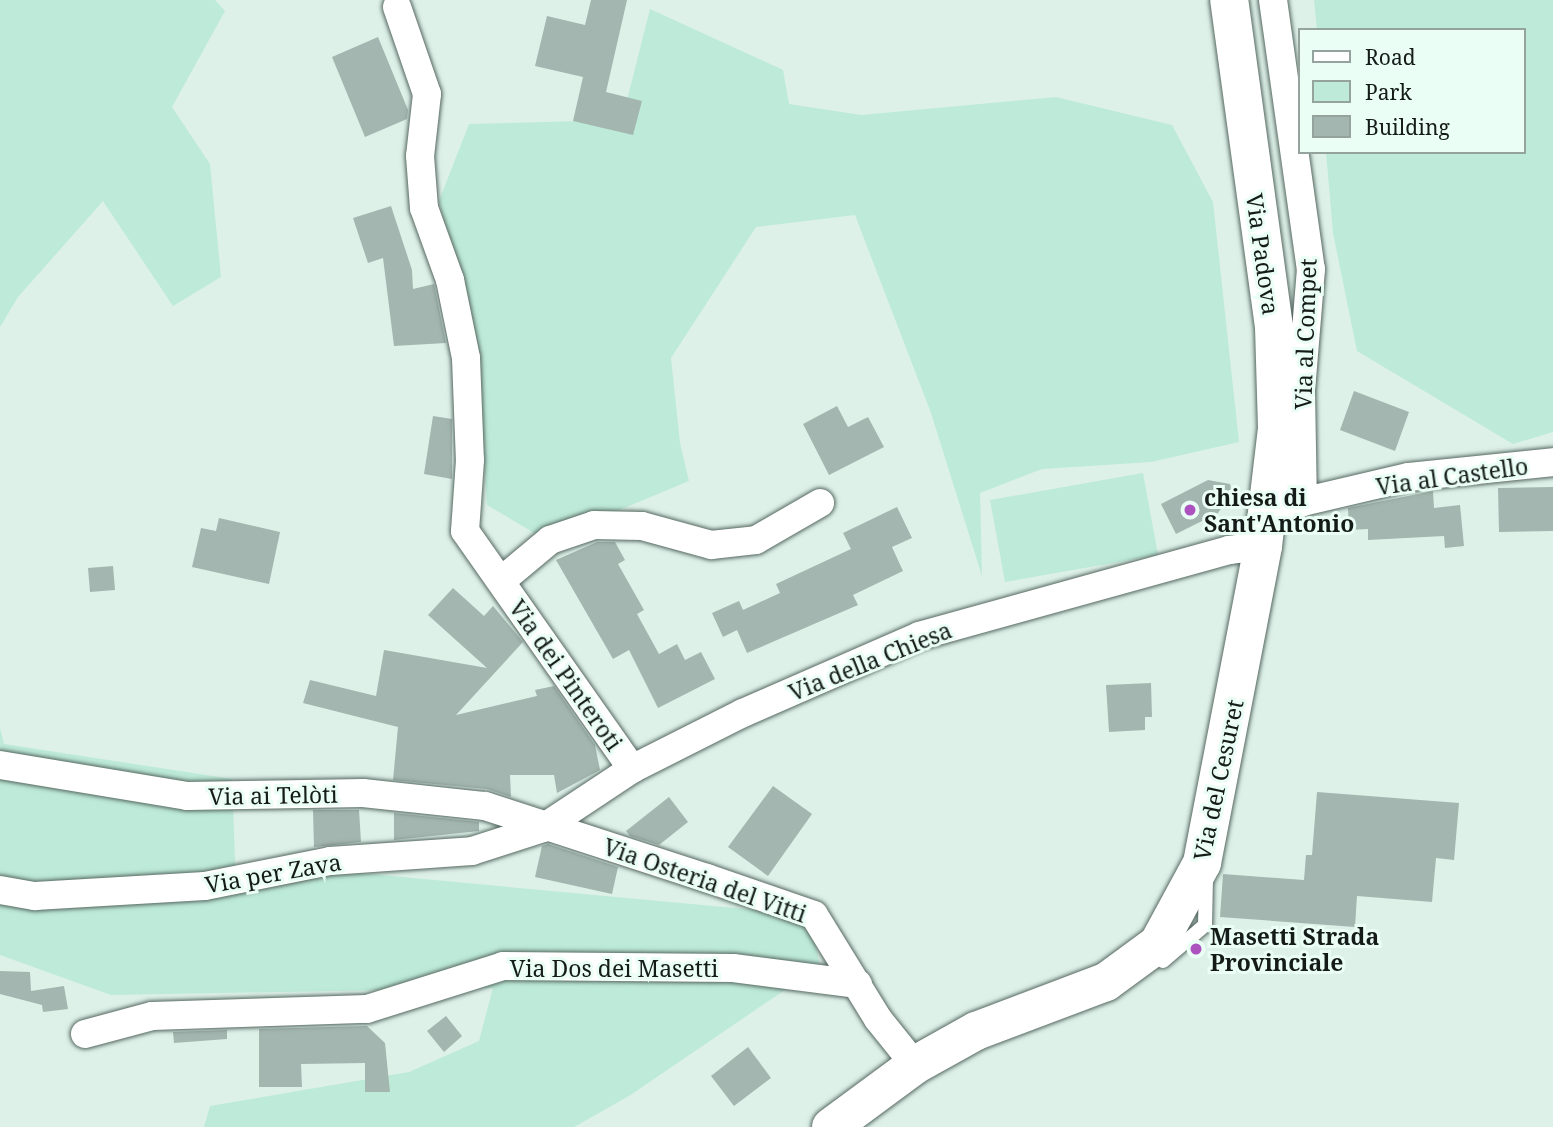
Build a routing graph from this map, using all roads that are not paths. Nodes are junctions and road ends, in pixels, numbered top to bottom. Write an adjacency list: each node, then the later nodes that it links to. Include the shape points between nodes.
1 (1229, 0): 6 (main road, Via Padova, via 1274,327)
2 (1273, 0): 6 (street, Via al Compet, via 1311,269 1301,391)
3 (397, 7): 7 (street, Via dei Pinteroti, via 427,94 420,156 424,208 450,280 466,358 470,460 465,531)
4 (1553, 462): 6 (street, Via al Castello, via 1409,477)
5 (820, 503): 7 (street, Via dei Pinteroti, via 756,540 711,545 642,526 594,525 550,540)
6 (1278, 519): 9 (street, Via della Chiesa, via 1205,556 919,636 743,713); 14 (main road, Via del Cesuret, via 1202,863 1158,944 1105,982 976,1031)
7 (501, 581): 9 (street, Via dei Pinteroti)
8 (0, 765): 10 (street, Via ai Telòti, via 187,796 363,793 485,806)
9 (632, 769): 10 (street, Via della Chiesa)
10 (543, 828): 11 (street, Via per Zava, via 472,851 330,861 205,886 35,896); 12 (street, Via Osteria del Vitti, via 814,915)
11 (0, 890)
12 (858, 985): 13 (street, Via Dos dei Masetti, via 733,968 503,966 367,1009 152,1016); 14 (street, Via Osteria del Vitti)
13 (85, 1034)
14 (915, 1065): 15 (main road, Via del Cesuret)
15 (831, 1127)

